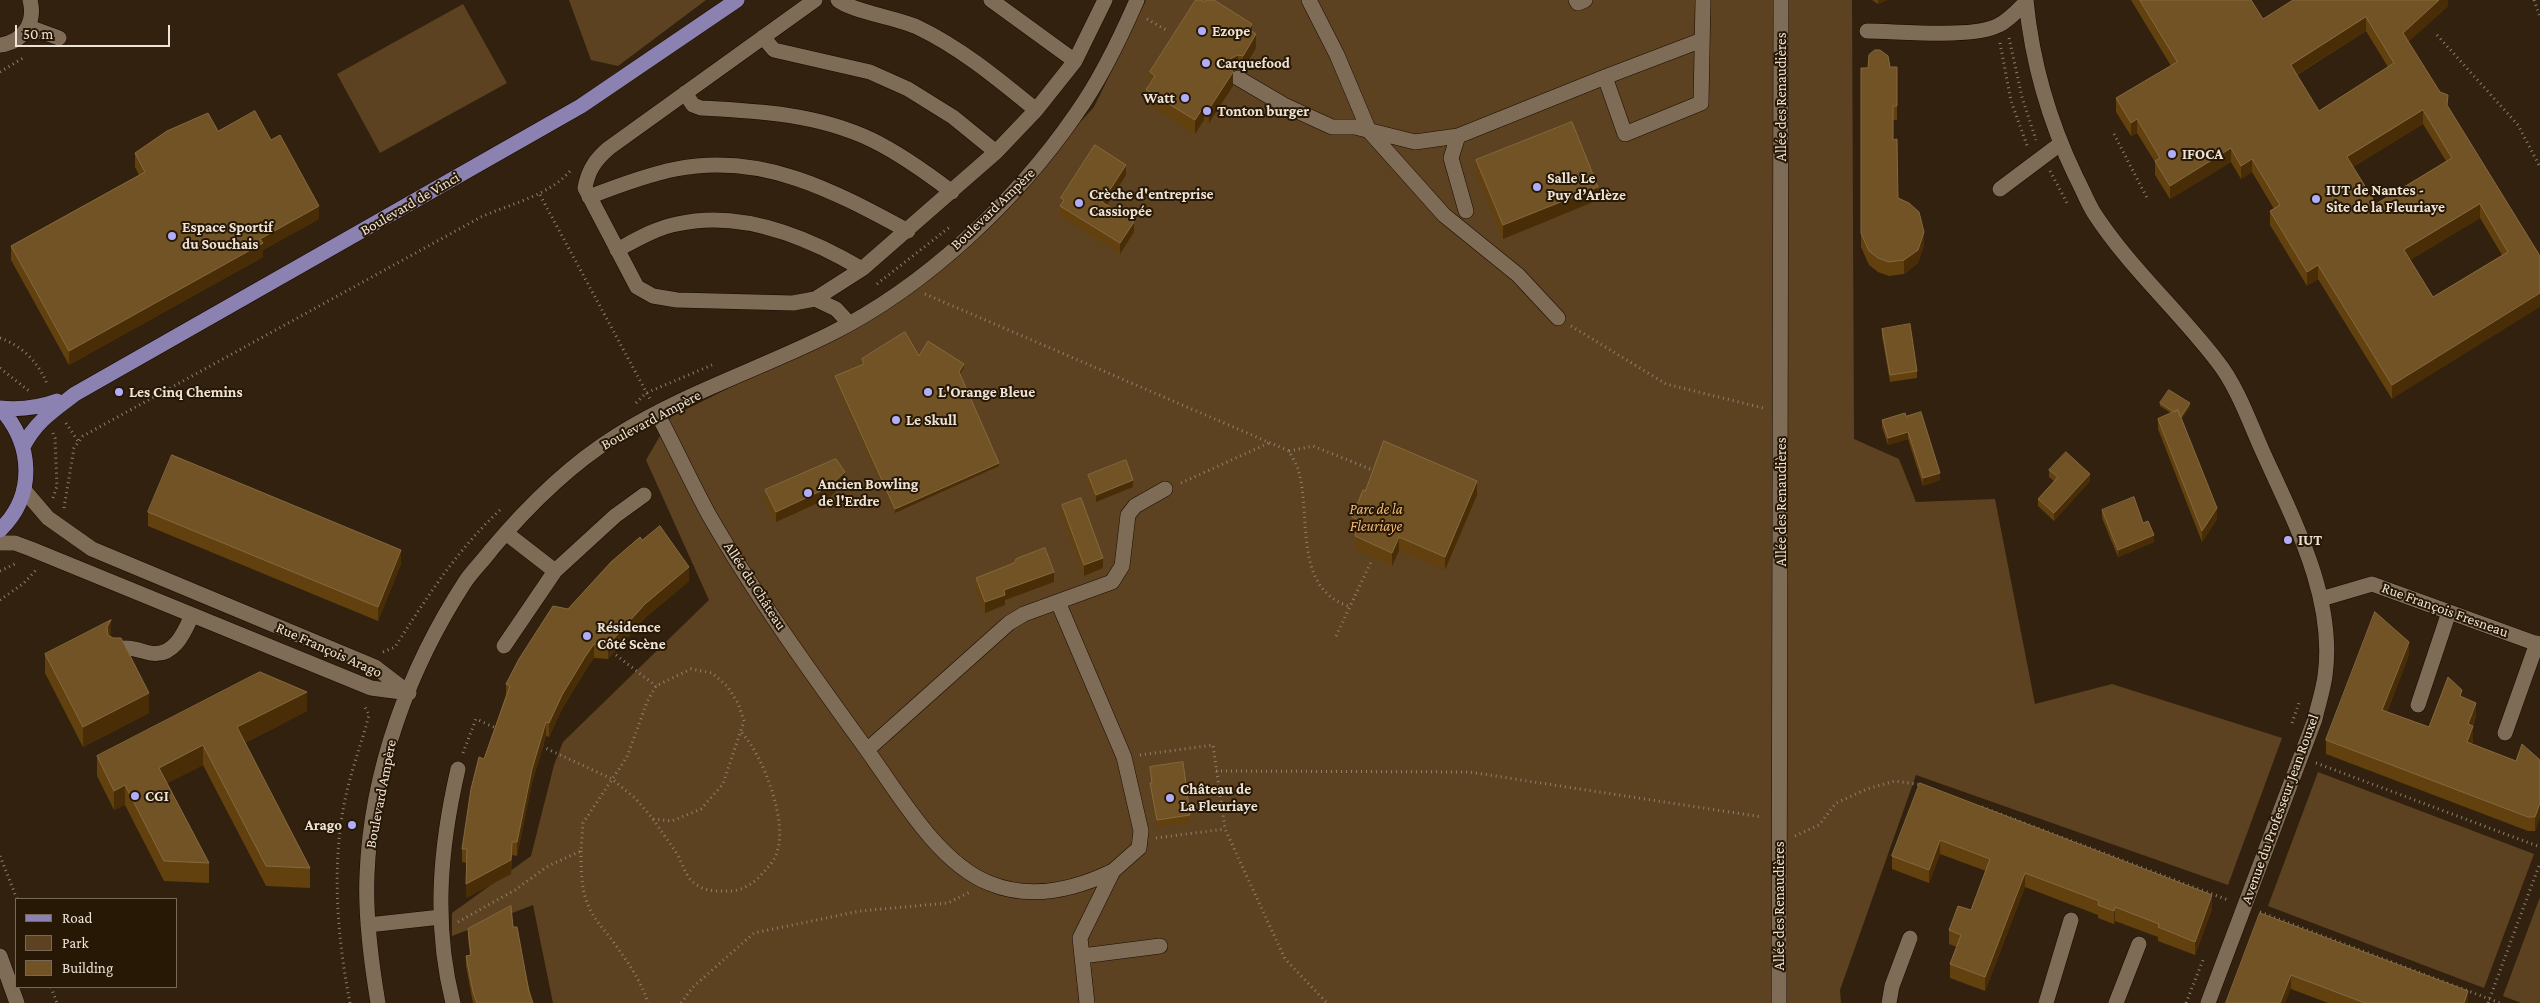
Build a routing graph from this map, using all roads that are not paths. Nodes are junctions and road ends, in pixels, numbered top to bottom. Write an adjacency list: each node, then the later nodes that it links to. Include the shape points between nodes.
1 (30, 0): 14 (street, via 32,17)
2 (737, 0): 39 (main road, Boulevard de Vinci, via 581,106)
3 (815, 0): 16 (street)
4 (838, 0): 24 (street, via 938,37)
5 (991, 0): 20 (street)
6 (1105, 0): 20 (street)
7 (1137, 0): 38 (street, Boulevard Ampère, via 1078,112 1026,178 912,283)
8 (1309, 0): 25 (street, via 1337,55)
9 (1576, 0): 10 (street, via 1578,3)
10 (1585, 0)
11 (1703, 0): 18 (street)
12 (1781, 0): 75 (street, Allée des Renaudières)
13 (2026, 1): 15 (street, via 2002,23 1965,32); 27 (street, Avenue du Professeur Jean Rouxel, via 2042,92)
14 (29, 27): 17 (street); 19 (street, via 22,36)
15 (1867, 31)
16 (764, 37): 23 (street); 28 (street, via 774,50 870,72 902,86 953,117)
17 (59, 38)
18 (1702, 40): 21 (street); 21 (street, via 1701,104 1625,134)
19 (1, 46)
20 (1075, 61): 24 (street)
21 (1605, 77): 26 (street)
22 (1238, 78): 25 (street, via 1284,105 1332,127)
23 (686, 93): 30 (street, via 693,105 700,108 784,114 871,139); 31 (street, via 595,160 586,179)
24 (1036, 110): 28 (street)
25 (1369, 131): 26 (street, via 1416,142); 37 (street, via 1444,215 1518,275)
26 (1458, 136): 32 (street, via 1451,158)
27 (2060, 144): 29 (street); 50 (street, Avenue du Professeur Jean Rouxel, via 2093,212 2154,291 2218,362 2244,408 2272,470)
28 (996, 152): 30 (street)
29 (2000, 188)
30 (952, 192): 33 (street)
31 (589, 197): 33 (street, via 676,169 738,166 796,176 827,188); 34 (street)
32 (1466, 211)
33 (908, 231): 35 (street)
34 (617, 250): 35 (street, via 667,226 715,220 792,234); 36 (street, via 637,287 653,296 677,300 792,304)
35 (862, 269): 36 (street)
36 (815, 299): 38 (street, via 836,309)
37 (1558, 318)
38 (849, 323): 41 (street, Boulevard Ampère)
39 (55, 405): 40 (main road, Boulevard de Vinci, via 18,410); 42 (main road, Boulevard de Vinci, via 31,431)
40 (0, 408): 42 (main road, via 13,424)
41 (657, 414): 47 (street, Boulevard Ampère, via 590,454 556,481); 60 (street, Allée du Château, via 744,572)
42 (23, 446): 44 (main road, via 26,467)
43 (1166, 489): 51 (street, via 1135,506 1128,515 1122,566 1112,582)
44 (24, 490): 46 (main road, via 13,514); 57 (street, Rue François Arago, via 43,514 92,549 375,667)
45 (644, 495): 49 (street, via 596,532)
46 (0, 530)
47 (506, 533): 49 (street); 57 (street, Boulevard Ampère, via 465,582 425,652)
48 (0, 543): 53 (street, Rue François Arago, via 15,544 45,554)
49 (555, 571): 55 (street)
50 (2321, 599): 52 (street, Rue François Fresneau, via 2372,584); 81 (street, Avenue du Professeur Jean Rouxel, via 2325,675 2315,719)
51 (1058, 602): 60 (street, via 1009,623); 62 (street, Allée du Château, via 1124,757 1138,812 1141,840 1134,853)
52 (2449, 612): 54 (street, Rue François Fresneau); 58 (street)
53 (192, 614): 56 (street, via 181,639 170,649 152,654 129,646); 57 (street, Rue François Arago, via 371,688)
54 (2539, 644): 59 (street)
55 (504, 646)
56 (116, 649)
57 (409, 693): 65 (street, Boulevard Ampère, via 392,732 373,818 367,875)
58 (2418, 705)
59 (2505, 733)
60 (867, 750): 62 (street, Allée du Château, via 917,821 951,857 988,883 1008,889 1046,892 1084,884)
61 (458, 769): 64 (street, via 443,843)
62 (1113, 871): 70 (street, Allée du Château, via 1080,938)
63 (2070, 920): 77 (street)
64 (442, 924): 65 (street); 73 (street)
65 (368, 925): 72 (street, Boulevard Ampère)
66 (1910, 938): 76 (street)
67 (2139, 944): 79 (street)
68 (1160, 946): 70 (street)
69 (0, 956): 71 (street)
70 (1082, 956): 74 (street, Allée du Château)
71 (17, 1003)
72 (378, 1003)
73 (453, 1003)
74 (1087, 1003)
75 (1779, 1003)
76 (1889, 1003)
77 (2046, 1003)
78 (2112, 1003): 79 (street)
79 (2116, 1003): 80 (street)
80 (2124, 1003)
81 (2208, 1003)

